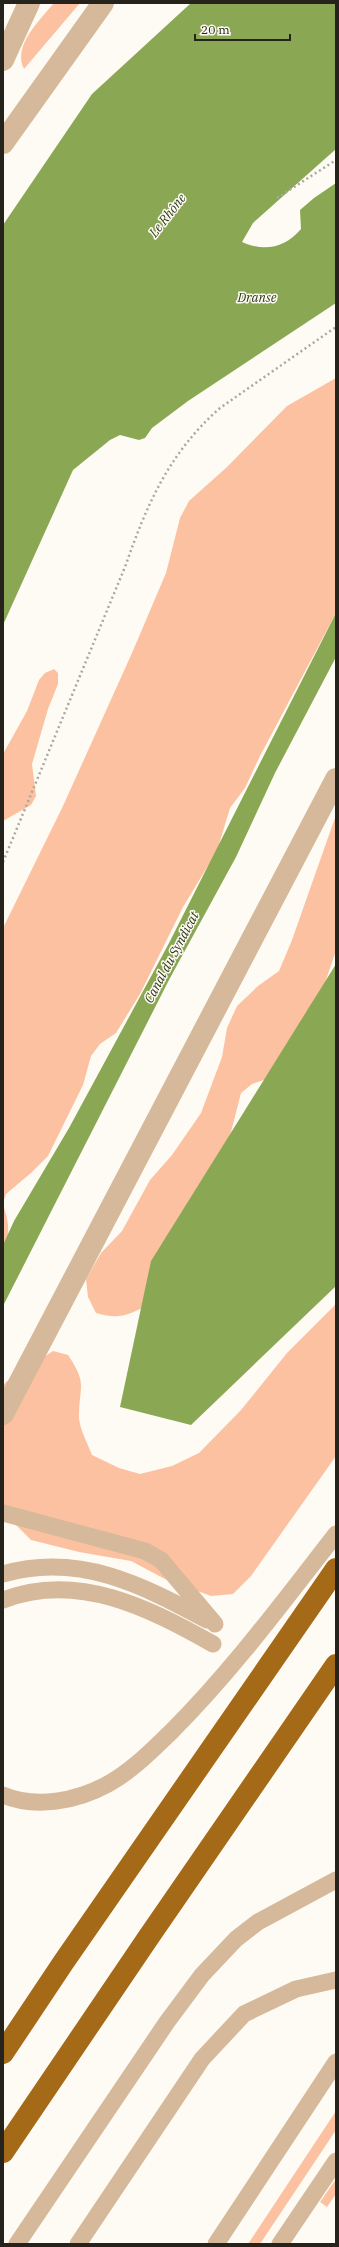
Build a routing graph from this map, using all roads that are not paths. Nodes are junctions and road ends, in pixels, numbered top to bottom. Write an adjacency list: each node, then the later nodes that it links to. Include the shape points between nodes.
1 (29, 3): 3 (street)
2 (103, 3): 4 (street)
3 (3, 60)
4 (3, 143)
5 (336, 779): 6 (street)
6 (3, 1414)
7 (3, 1513): 10 (lane, via 145,1551 161,1560 220,1627 154,1592 88,1569 49,1566)
8 (336, 1534): 14 (lane, via 229,1670 154,1748 119,1778 94,1791 61,1801 30,1802)
9 (336, 1569): 17 (highway)
10 (3, 1574)
11 (3, 1600): 12 (lane, via 43,1589 79,1590 100,1594 152,1611)
12 (213, 1644)
13 (336, 1666): 19 (highway)
14 (3, 1795)
15 (336, 1880): 21 (lane, via 258,1922 236,1939 202,1975 167,2022)
16 (336, 1980): 22 (lane, via 296,1989 244,2014 202,2059)
17 (3, 2053)
18 (336, 2062): 23 (lane)
19 (3, 2152)
20 (336, 2161): 24 (lane)
21 (17, 2244)
22 (78, 2244)
23 (216, 2244)
24 (280, 2244)

